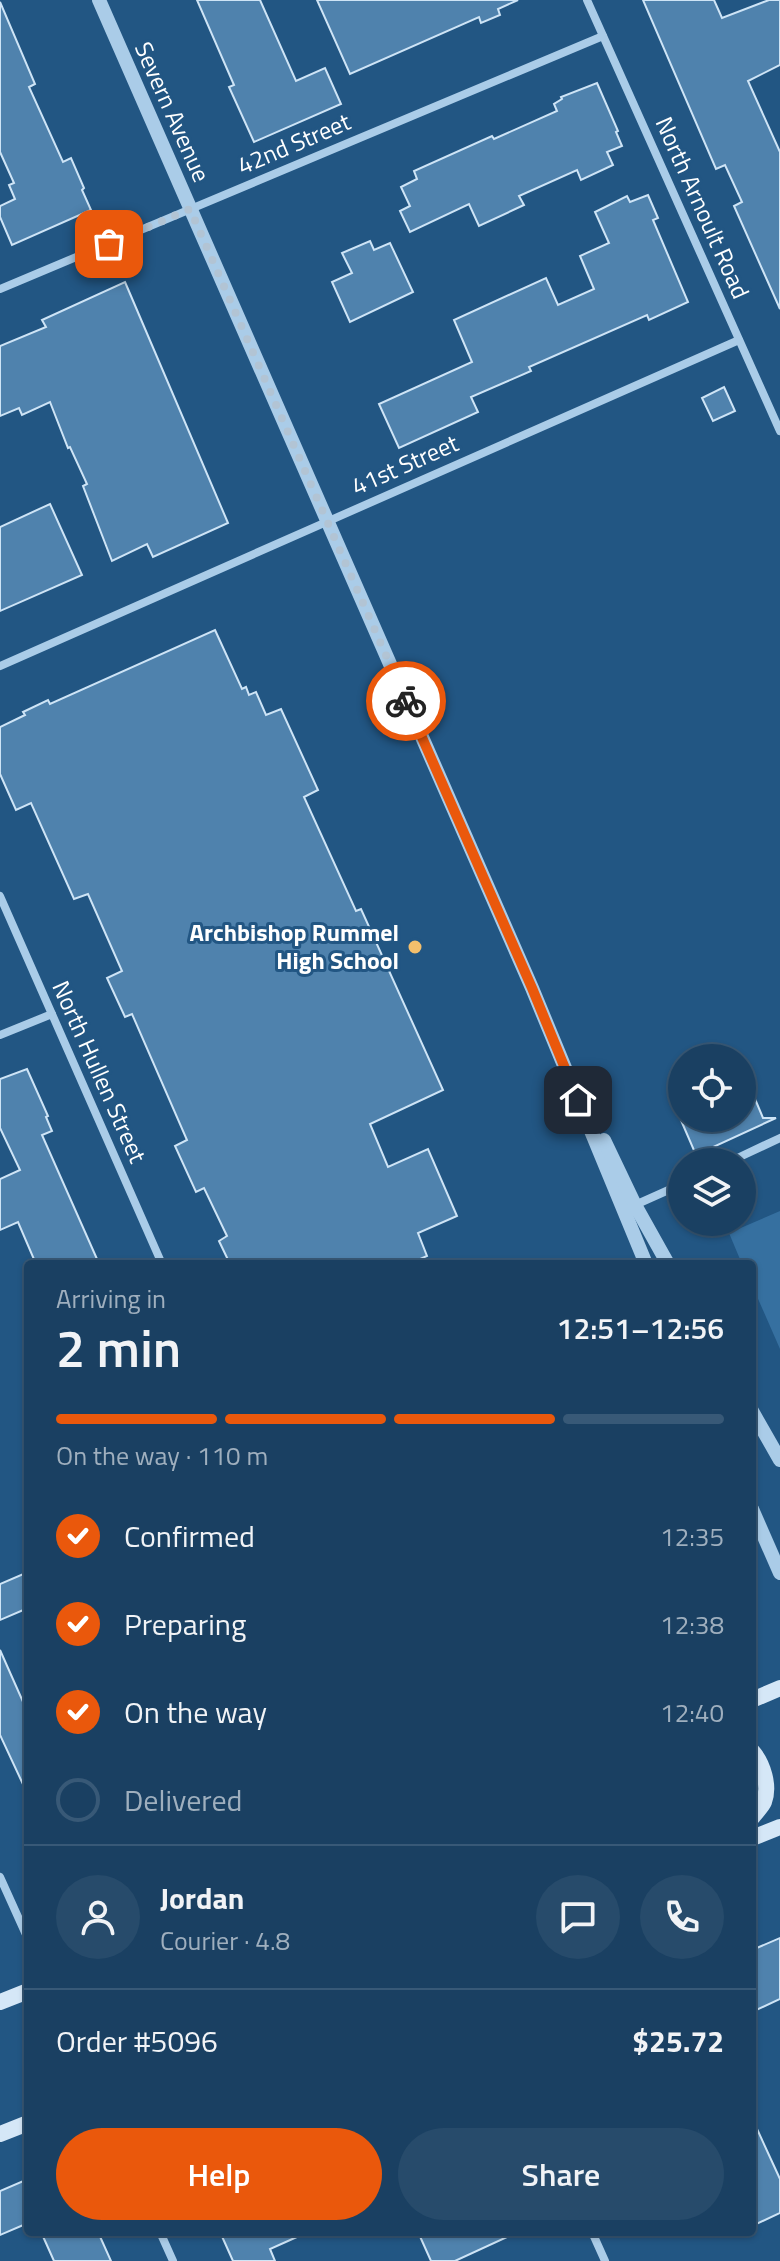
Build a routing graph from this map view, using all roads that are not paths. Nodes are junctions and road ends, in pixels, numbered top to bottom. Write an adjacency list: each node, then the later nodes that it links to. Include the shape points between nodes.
1 (99, 0): 4 (street, Severn Avenue)
2 (587, 0): 3 (street, North Arnoult Road)
3 (603, 36): 4 (street, 42nd Street); 6 (street, North Arnoult Road)
4 (190, 209): 5 (street, 42nd Street); 8 (street, Severn Avenue)
5 (0, 289)
6 (739, 340): 7 (street, North Arnoult Road); 8 (street, 41st Street)
7 (779, 425)
8 (327, 522): 9 (street, 41st Street); 11 (street, Severn Avenue)
9 (0, 666)
10 (0, 896): 12 (street, North Hullen Street)
11 (532, 988): 17 (street, Severn Avenue); 19 (street, Severn Avenue)
12 (52, 1014): 13 (street); 18 (street, North Hullen Street)
13 (0, 1035)
14 (780, 1138): 15 (street)
15 (756, 1149)
16 (668, 1190): 17 (street)
17 (635, 1205): 20 (street, Severn Avenue)
18 (160, 1260)
19 (644, 1260)
20 (666, 1260)
21 (756, 1418): 22 (street)
22 (780, 1460)
23 (756, 1518): 24 (street)
24 (780, 1573)
25 (780, 1688): 26 (main road)
26 (756, 1698)
27 (756, 1755): 28 (main road, via 766,1780 764,1801)
28 (756, 1812)
29 (780, 1827): 30 (main road)
30 (756, 1836)
31 (0, 1877): 32 (street)
32 (24, 1930)
33 (24, 1993): 34 (main road)
34 (0, 2002)
35 (24, 2125): 36 (main road)
36 (0, 2134)
37 (162, 2236): 39 (street)
38 (594, 2236): 40 (street)
39 (173, 2261)
40 (605, 2261)

